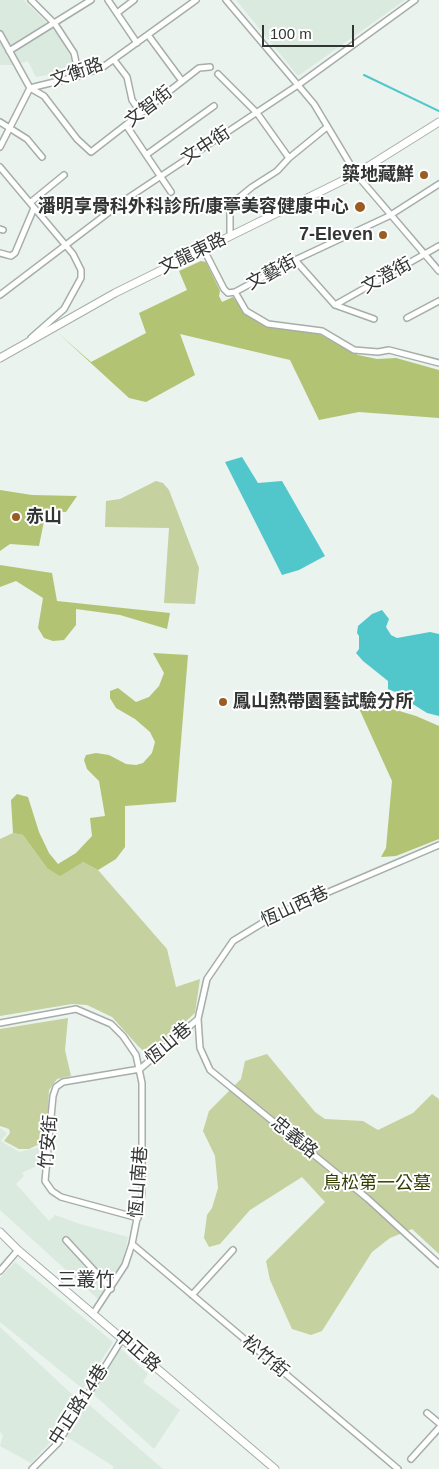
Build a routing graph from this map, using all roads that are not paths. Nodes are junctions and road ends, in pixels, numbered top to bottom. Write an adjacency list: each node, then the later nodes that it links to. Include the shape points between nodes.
1 (31, 0): 9 (street)
2 (91, 0): 9 (street)
3 (108, 0): 8 (street)
4 (134, 0): 8 (street)
5 (196, 0): 11 (street, 文衡路)
6 (226, 0): 19 (street)
7 (415, 0): 19 (street, 文中街)
8 (117, 13): 12 (street)
9 (55, 24): 13 (street); 17 (street, via 74,53)
10 (0, 34): 13 (street, 文衡路)
11 (148, 35): 12 (street, 文衡路); 18 (street)
12 (137, 43): 14 (street, 文衡路)
13 (9, 51): 20 (street, 文衡路)
14 (114, 60): 17 (street, 文衡路); 23 (street, via 126,77 132,100)
15 (210, 67): 18 (street, 文智街, via 199,68)
16 (218, 74): 22 (street)
17 (78, 76): 20 (street, 文衡路)
18 (182, 81): 23 (street, 文智街)
19 (298, 85): 22 (street, 文中街); 27 (street)
20 (30, 88): 26 (street, 文智街, via 44,96 91,152); 28 (street)
21 (214, 106): 30 (street)
22 (257, 112): 32 (street); 36 (street, 文中街)
23 (142, 113): 26 (street, 文智街)
24 (0, 122): 28 (street)
25 (439, 122): 34 (street, 文龍東路)
26 (126, 125): 30 (street)
27 (327, 126): 32 (street); 34 (street)
28 (10, 130): 29 (street); 31 (street, via 27,139)
29 (0, 147)
30 (146, 155): 36 (street)
31 (42, 157)
32 (289, 158): 42 (street, via 278,171 230,205)
33 (0, 168): 39 (street)
34 (356, 174): 41 (street); 42 (street, 文龍東路)
35 (64, 175): 39 (street)
36 (160, 176): 38 (street); 43 (street, 文中街)
37 (439, 184): 41 (street, 文藝街)
38 (171, 192)
39 (31, 202): 40 (street)
40 (34, 208): 43 (street); 46 (street, via 15,253 11,256)
41 (389, 216): 47 (street); 48 (street, 文藝街)
42 (230, 236): 45 (street, 文龍東路)
43 (65, 245): 51 (street, 文中街); 56 (street, via 73,254 81,278 64,309)
44 (439, 246): 47 (street, 文澄街)
45 (203, 248): 50 (street, 文藝街, via 224,289 228,293); 56 (street, 文龍東路)
46 (0, 253)
47 (425, 255): 49 (street); 53 (street, 文澄街)
48 (295, 260): 50 (street, 文藝街); 53 (street)
49 (439, 271)
50 (236, 292): 58 (street, via 246,311 268,324 322,331 354,350 389,350)
51 (0, 295)
52 (439, 301): 54 (street)
53 (335, 305): 55 (street)
54 (407, 318)
55 (374, 319)
56 (24, 345): 57 (street, 文龍東路)
57 (0, 358)
58 (439, 363)
59 (439, 845): 60 (street, 恆山西巷, via 277,914 240,936 207,979)
60 (198, 1019): 62 (street, 恆山巷); 69 (street, 忠義路, via 200,1048 210,1070 368,1199)
61 (0, 1023): 62 (street, 恆山南巷, via 76,1009 111,1024 132,1049)
62 (140, 1069): 63 (street, 恆山南巷, via 142,1193); 63 (street, 竹安街, via 63,1082 56,1087 45,1180 52,1191 62,1196)
63 (138, 1218): 66 (street, 恆山南巷)
64 (0, 1232): 67 (street, 中正路)
65 (66, 1240): 71 (street)
66 (132, 1244): 71 (street, 恆山南巷, via 126,1264); 72 (street, 松竹街)
67 (18, 1250): 70 (street); 73 (street, 中正路)
68 (233, 1250): 72 (street)
69 (439, 1264)
70 (0, 1271)
71 (111, 1289): 73 (street, 恆山南巷)
72 (192, 1295): 81 (street, 松竹街)
73 (94, 1314): 74 (street, 中正路)
74 (122, 1338): 79 (street, 中正路14巷, via 58,1443); 80 (street, 中正路)
75 (427, 1413): 76 (street)
76 (439, 1423)
77 (439, 1428): 78 (street)
78 (411, 1459)
79 (32, 1469)
80 (275, 1469)
81 (398, 1469)

